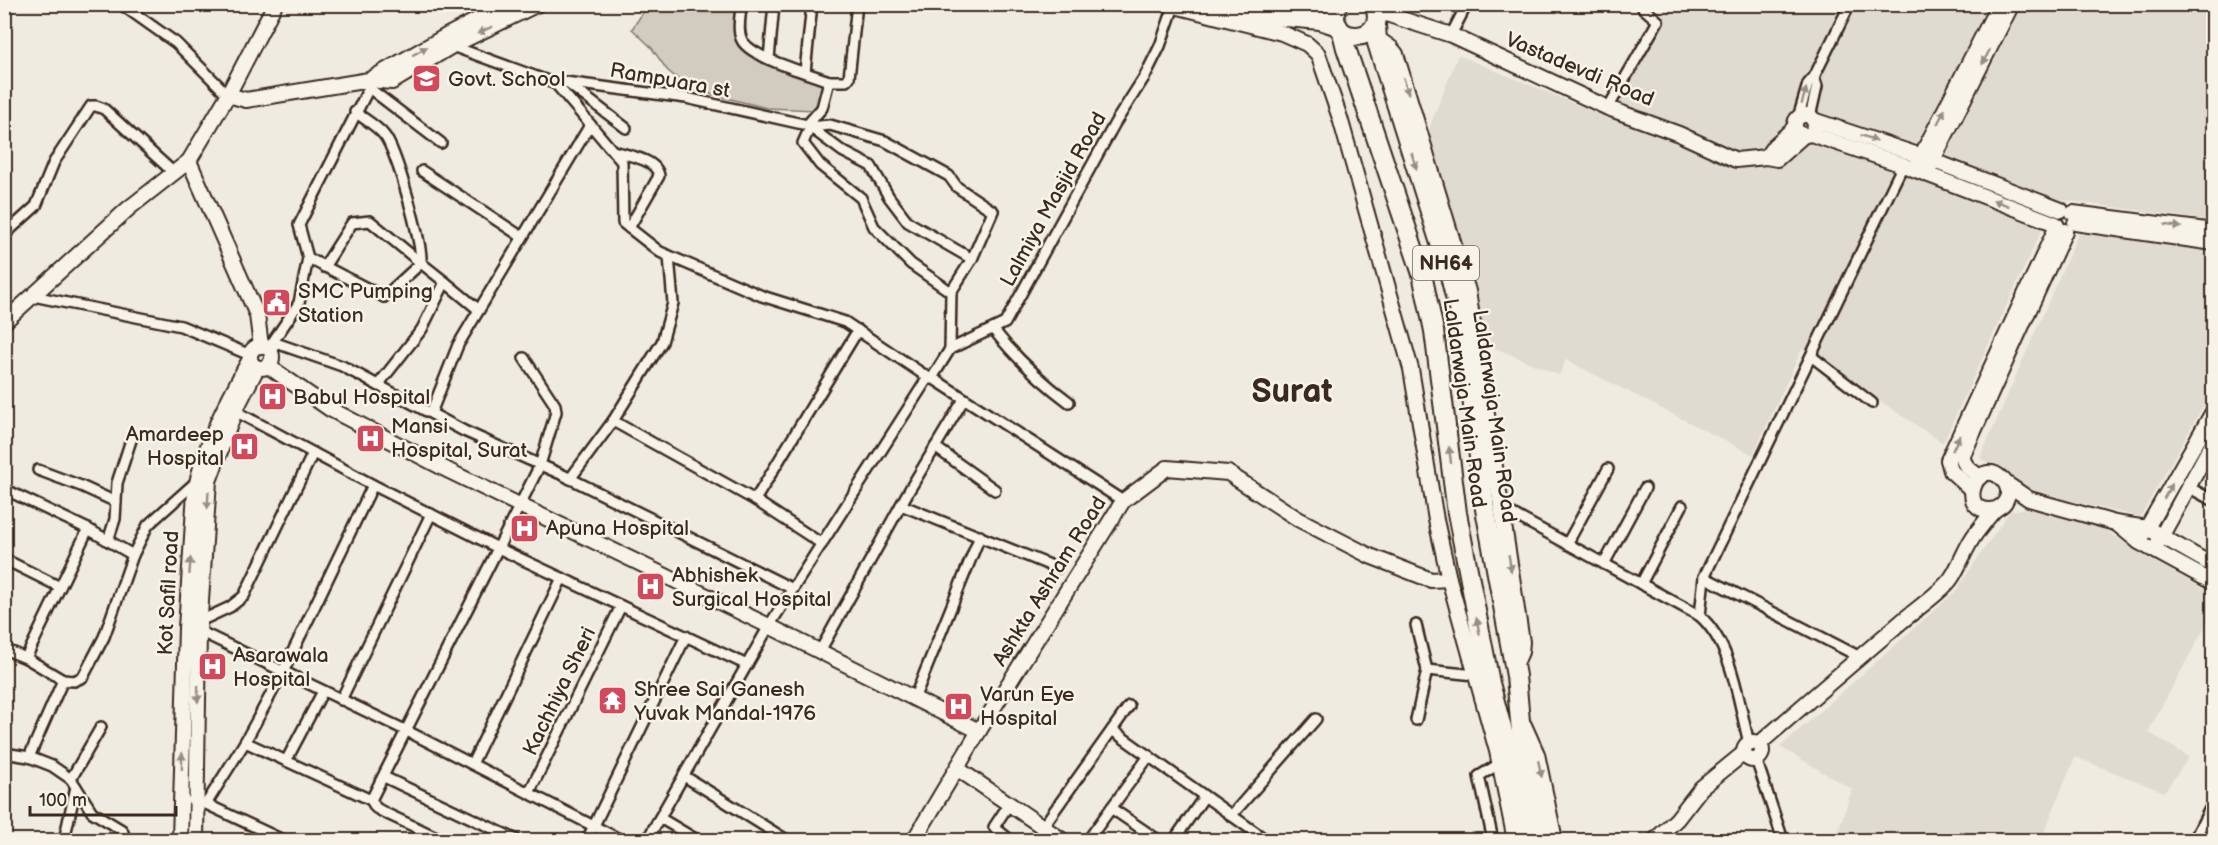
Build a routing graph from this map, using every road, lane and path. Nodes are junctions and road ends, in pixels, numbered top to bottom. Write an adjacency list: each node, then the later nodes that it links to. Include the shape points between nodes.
1 (8, 4): 19 (street)
2 (121, 4): 31 (street, via 176,43)
3 (275, 4): 31 (street)
4 (508, 4): 24 (street)
5 (538, 4): 24 (street, one-way to 24)
6 (741, 4): 25 (street, via 743,42)
7 (774, 4): 25 (street)
8 (812, 4): 26 (street)
9 (857, 4): 27 (street, via 849,78)
10 (1220, 4): 20 (highway, via 1263,15)
11 (1269, 4): 20 (street)
12 (1338, 4): 22 (highway, NH64, via 1335,12)
13 (1467, 4): 23 (street)
14 (1645, 4): 32 (street, via 1643,8 1658,21)
15 (1850, 4): 35 (street, via 1808,84)
16 (1999, 4): 40 (street, one-way to 16)
17 (2012, 4): 40 (street, one-way to 40)
18 (1171, 5): 61 (street, Lalmiya Masjid Road, via 1160,46 1145,76 1109,133 1005,323); 107 (street, via 1282,33 1307,44 1318,54 1411,369)
19 (4, 11)
20 (1320, 20): 22 (highway)
21 (1376, 20): 22 (highway, via 1367,34 1361,36 1354,37); 23 (street, Vastadevdi Road); 104 (highway, Laldarwaja Main ROad / NH64, one-way to 104, via 1465,337)
22 (1340, 29): 105 (highway, Laldarwaja Main Road / NH64, one-way to 22, via 1434,331 1422,274)
23 (1451, 35): 32 (street, Vastadevdi Road)
24 (449, 41): 29 (street); 30 (street)
25 (770, 59): 26 (street)
26 (805, 72): 27 (street)
27 (829, 81): 36 (street, via 822,108)
28 (565, 82): 29 (street, Rampuara st); 36 (street, Rampuara st, via 686,98); 37 (street)
29 (554, 83): 34 (street)
30 (369, 84): 31 (street, via 246,100); 33 (street); 38 (street)
31 (228, 95): 41 (street)
32 (1608, 108): 35 (street, Vastadevdi Road, via 1736,160 1777,159)
33 (355, 112): 52 (street, via 299,225); 54 (street, via 385,135 414,222)
34 (590, 124): 39 (street); 49 (street)
35 (1805, 125): 40 (street, one-way to 40); 42 (street)
36 (808, 126): 53 (street, via 871,166 908,222); 53 (street, via 830,125 885,141 949,176 957,187 993,211); 57 (street, via 803,143 820,165 861,198 874,227 911,264)
37 (626, 128)
38 (441, 143)
39 (613, 151): 46 (street, via 622,162 623,223); 46 (street, via 648,163 658,171 659,176)
40 (1927, 158): 42 (street); 45 (street)
41 (189, 161): 44 (street); 64 (street, via 257,315)
42 (1915, 170): 45 (street, one-way to 42); 65 (street)
43 (422, 171): 49 (street)
44 (174, 173): 48 (street, via 104,109 91,106 54,162 36,206); 58 (street, via 129,208)
45 (2064, 221): 47 (street, one-way to 47); 50 (street); 83 (street, via 1963,455 1970,470); 92 (street, one-way to 45, via 1951,471 1948,460)
46 (629, 228): 51 (street)
47 (2214, 231)
48 (4, 235)
49 (522, 237): 59 (street)
50 (2214, 243)
51 (669, 256): 62 (street, via 762,296 845,322); 75 (street, via 673,303 662,342)
52 (308, 258): 55 (street); 64 (street, via 299,303)
53 (972, 259): 57 (street)
54 (421, 263): 55 (street, via 384,297); 55 (street, via 370,220 352,223); 56 (street)
55 (324, 267)
56 (445, 282): 59 (street); 68 (street, via 422,329)
57 (951, 292): 63 (street)
58 (33, 296): 60 (street); 64 (street, via 181,326)
59 (479, 310): 74 (street, via 458,345)
60 (4, 322)
61 (993, 329): 63 (street, Lalmiya Masjid Road); 70 (street, via 1039,380)
62 (858, 330): 67 (street); 95 (street)
63 (950, 349): 67 (street)
64 (261, 355): 68 (street, via 342,366); 73 (street, Kot Safil road); 85 (street, Kot Safil road, via 224,406); 101 (street, via 330,409)
65 (1811, 356): 71 (street); 125 (street)
66 (525, 358): 80 (street, via 556,412)
67 (930, 378): 69 (street); 116 (street)
68 (378, 385): 74 (street)
69 (964, 399): 78 (street); 96 (street)
70 (1069, 402)
71 (1872, 403)
72 (2214, 410): 109 (street, one-way to 72)
73 (235, 411): 79 (street); 135 (street, Kot Safil road, one-way to 135, via 209,481)
74 (431, 413): 80 (street)
75 (613, 421): 84 (street); 95 (street)
76 (132, 437): 98 (street, via 117,483)
77 (2214, 440): 88 (street)
78 (936, 447): 91 (street); 102 (street)
79 (314, 453): 87 (street); 135 (street, via 244,596)
80 (540, 465): 84 (street); 101 (street)
81 (1608, 469): 117 (street)
82 (38, 470): 98 (street)
83 (1980, 477): 86 (street, via 1993,474); 92 (street)
84 (570, 479): 131 (street)
85 (197, 481): 120 (street, via 153,519); 135 (street, Kot Safil road, one-way to 85)
86 (2007, 484): 93 (street); 100 (street)
87 (373, 485): 106 (street); 144 (street)
88 (2188, 487): 97 (street); 113 (street)
89 (1644, 488): 122 (street)
90 (7, 490): 94 (street); 110 (street)
91 (995, 490)
92 (1972, 490): 99 (street)
93 (2029, 499): 100 (street); 108 (street)
94 (4, 500)
95 (755, 500): 116 (street)
96 (1123, 501): 127 (street, Ashkta Ashram Road, via 1167,468 1228,473 1298,519 1370,556 1431,580); 157 (street, Ashkta Ashram Road)
97 (2214, 501)
98 (116, 502): 114 (street)
99 (1977, 504): 100 (street, via 1984,509); 112 (street)
100 (2001, 505): 112 (street)
101 (519, 506): 118 (street); 136 (street)
102 (901, 506): 111 (street); 139 (street)
103 (1682, 506): 129 (street)
104 (1493, 510): 117 (street, via 1509,512); 151 (highway, Laldarwaja Main ROad / NH64, one-way to 151)
105 (1457, 513): 107 (street); 146 (highway, Laldarwaja Main Road / NH64, one-way to 105)
106 (431, 514): 118 (street); 149 (street)
107 (1436, 520): 127 (street)
108 (2115, 523): 109 (street); 115 (street)
109 (2147, 528): 113 (street); 115 (street)
110 (88, 529): 114 (street); 130 (street)
111 (980, 536): 124 (street); 148 (street)
112 (1974, 536): 140 (street, via 1950,580)
113 (2161, 536): 119 (street); 123 (street)
114 (108, 541): 120 (street)
115 (2139, 542): 119 (street)
116 (822, 544): 131 (street)
117 (1567, 544): 122 (street)
118 (498, 548): 126 (street); 156 (street)
119 (2154, 550): 128 (street)
120 (133, 555): 145 (street, via 104,636 83,677)
121 (4, 559): 130 (street)
122 (1604, 564): 129 (street)
123 (2214, 566)
124 (1057, 568)
125 (1704, 577): 133 (street); 140 (street)
126 (562, 578): 132 (street); 165 (street)
127 (1449, 579): 146 (street)
128 (2214, 583)
129 (1641, 584): 133 (street)
130 (60, 587): 141 (street)
131 (793, 589): 136 (street)
132 (621, 606): 137 (street); 170 (street, Kachhiya Sheri)
133 (1700, 616): 159 (street, via 1722,645)
134 (1416, 625): 143 (street)
135 (195, 626): 144 (street); 172 (street, Kot Safil road, one-way to 135); 175 (street, Kot Safil road, one-way to 175)
136 (769, 626): 139 (street); 142 (street)
137 (686, 636): 142 (street); 180 (street)
138 (4, 649): 141 (street)
139 (820, 651): 148 (street)
140 (1860, 657): 159 (street)
141 (26, 658): 145 (street)
142 (747, 665): 167 (street)
143 (1427, 670): 146 (street); 153 (street)
144 (283, 672): 147 (street); 158 (street)
145 (63, 680): 162 (street)
146 (1481, 682): 164 (highway, NH64)
147 (323, 691): 149 (street); 163 (street)
148 (914, 699): 157 (street)
149 (341, 700): 156 (street)
150 (1129, 706): 155 (street)
151 (1520, 715): 164 (highway, NH64); 205 (street, one-way to 205, via 1537,754)
152 (1316, 719): 178 (street)
153 (1416, 720)
154 (101, 727): 169 (street)
155 (1112, 730): 161 (street); 181 (street)
156 (407, 731): 165 (street); 168 (street)
157 (979, 731): 166 (street, Ashkta Ashram Road)
158 (246, 742): 163 (street); 175 (street)
159 (1752, 750): 206 (street, via 1701,788); 207 (street)
160 (4, 753): 162 (street)
161 (1149, 756): 171 (street); 177 (street)
162 (29, 757): 169 (street, via 52,766)
163 (286, 761): 173 (street)
164 (1512, 763): 201 (street, via 1479,776); 202 (street); 203 (highway, NH64); 204 (highway, NH64)
165 (472, 764): 170 (street)
166 (958, 769): 176 (street); 194 (street, Ashkta Ashram Road)
167 (684, 776): 179 (street); 193 (street)
168 (384, 777): 173 (street); 188 (street)
169 (73, 783): 182 (street); 183 (street, via 92,812 122,830)
170 (529, 793): 180 (street)
171 (1204, 796): 178 (street); 199 (street)
172 (181, 797): 175 (street); 184 (street, Kot Safil road)
173 (371, 800): 187 (street, via 376,808)
174 (2214, 801): 208 (street)
175 (201, 802): 185 (street, Kot Safil road); 186 (street)
176 (1009, 804): 181 (street); 195 (street, via 994,827)
177 (1111, 808): 197 (street); 198 (street)
178 (1231, 816): 200 (street)
179 (660, 818): 191 (street); 192 (street)
180 (593, 826): 189 (street); 190 (street)
181 (1042, 828): 196 (street)
182 (64, 840)
183 (126, 840)
184 (180, 840)
185 (196, 840)
186 (283, 840)
187 (443, 840)
188 (517, 840)
189 (587, 840)
190 (621, 840)
191 (647, 840)
192 (697, 840)
193 (784, 840)
194 (914, 840)
195 (1010, 840)
196 (1062, 840)
197 (1088, 840)
198 (1158, 840)
199 (1174, 840)
200 (1265, 840)
201 (1493, 840)
202 (1515, 840)
203 (1529, 840)
204 (1542, 840)
205 (1555, 840)
206 (1655, 840)
207 (1783, 840)
208 (2194, 840)

